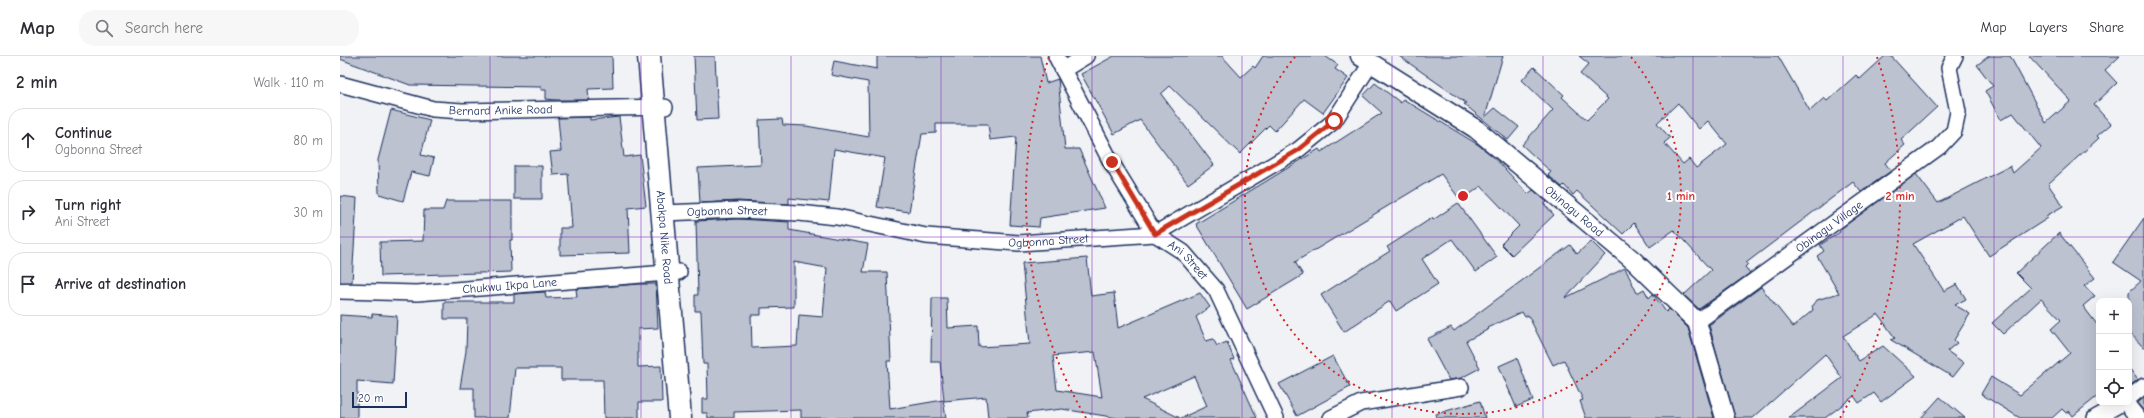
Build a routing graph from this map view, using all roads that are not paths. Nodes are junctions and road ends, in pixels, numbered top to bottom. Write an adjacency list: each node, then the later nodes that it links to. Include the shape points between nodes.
1 (649, 56): 9 (main road, Abakpa Nike Road)
2 (660, 56): 9 (main road, Abakpa Nike Road)
3 (1056, 56): 7 (street, Ani Street)
4 (1086, 56): 7 (street)
5 (1956, 56): 14 (street, Obinagu Village, via 1949,68 1958,112 1954,130 1939,146)
6 (1365, 59): 11 (street, Ogbonna Street, via 1334,121 1298,150); 14 (street, Obinagu Road, via 1476,129 1634,261)
7 (1063, 70): 11 (street, Ani Street, via 1112,162)
8 (340, 84): 9 (street, Bernard Anike Road, via 433,109 462,111)
9 (659, 107): 10 (main road, Abakpa Nike Road)
10 (668, 213): 11 (street, Ogbonna Street, via 738,210 822,215 926,236 1019,243); 12 (main road, Abakpa Nike Road)
11 (1155, 234): 22 (street, Ani Street, via 1183,252 1216,290)
12 (674, 272): 13 (street, Chukwu Ikpa Lane, via 417,293); 20 (main road, Abakpa Nike Road); 21 (main road, Abakpa Nike Road)
13 (340, 291)
14 (1697, 322): 24 (street, Obinagu Road)
15 (1461, 386): 23 (street, via 1361,403)
16 (2144, 386): 17 (street)
17 (2132, 396)
18 (2117, 406): 25 (street)
19 (2128, 406): 26 (street)
20 (680, 418)
21 (690, 418)
22 (1276, 418)
23 (1331, 418)
24 (1725, 418)
25 (2095, 418)
26 (2138, 418)

